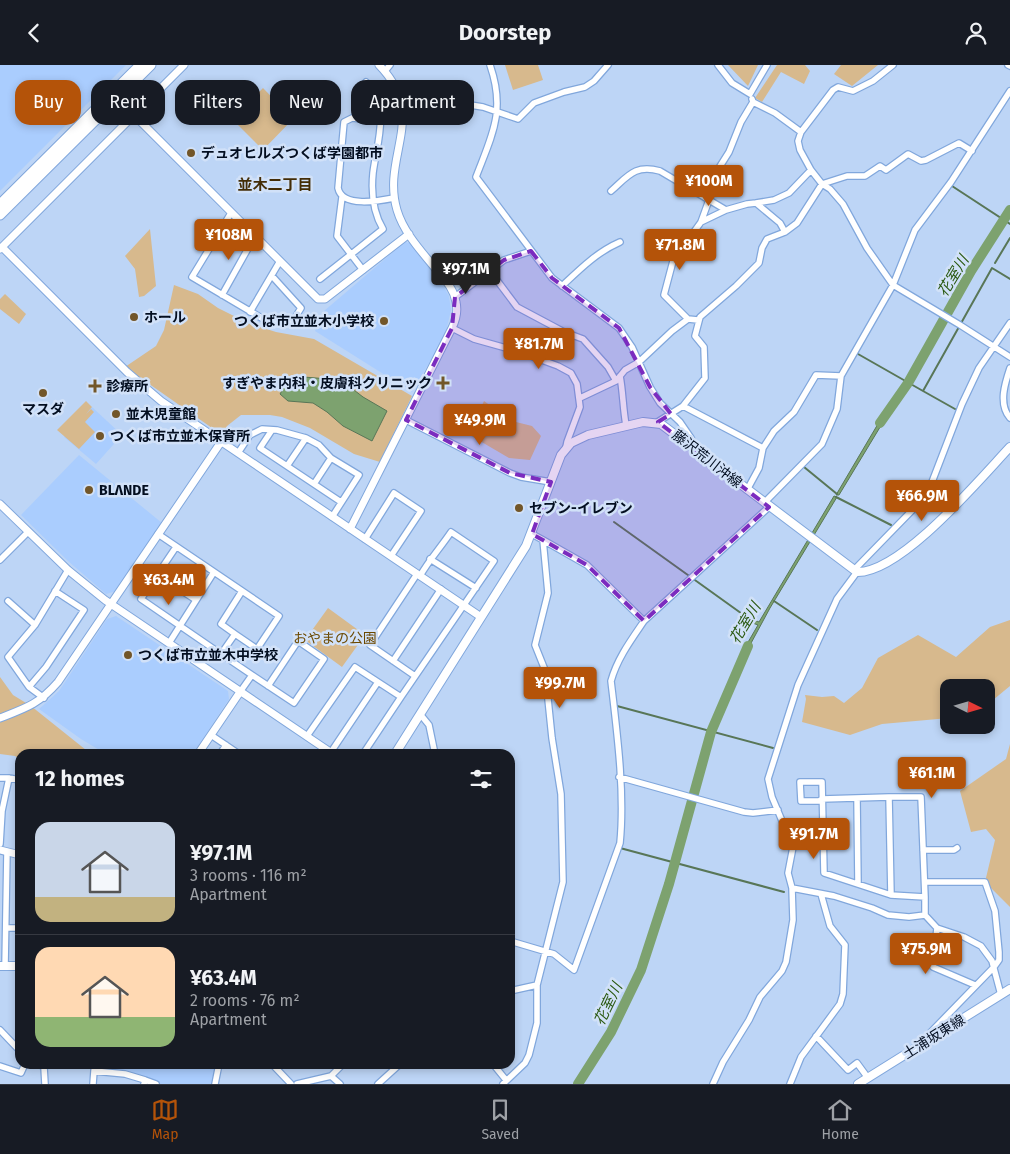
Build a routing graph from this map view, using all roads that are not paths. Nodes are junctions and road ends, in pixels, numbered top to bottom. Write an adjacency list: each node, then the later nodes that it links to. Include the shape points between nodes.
1 (140, 65): 32 (main road)
2 (151, 65): 35 (main road)
3 (184, 65): 11 (street)
4 (490, 65): 16 (street, via 498,92)
5 (608, 65): 16 (street, via 584,87 534,103 518,119)
6 (718, 65): 13 (street, via 732,83)
7 (767, 65): 13 (street)
8 (893, 65): 22 (street, via 873,81 853,91 833,89)
9 (385, 67): 10 (street)
10 (392, 80)
11 (165, 84)
12 (1010, 91): 23 (street)
13 (750, 94): 14 (street)
14 (753, 102): 22 (street); 29 (street, via 712,179)
15 (474, 106): 16 (street)
16 (497, 111): 42 (street, via 476,177)
17 (351, 118): 27 (street, via 344,122 338,188)
18 (124, 125): 41 (street)
19 (144, 125): 34 (street)
20 (381, 125): 30 (street, via 373,174)
21 (402, 125): 28 (street)
22 (801, 132): 24 (street, via 800,150)
23 (972, 151): 25 (street, via 958,143 926,160 921,161 908,154 886,170 880,167 865,176); 49 (street, via 915,230)
24 (811, 170): 25 (street); 31 (street, via 789,193)
25 (822, 184): 37 (street, via 797,223); 49 (street, via 843,204 867,248)
26 (611, 191): 29 (street, via 637,169 651,169)
27 (342, 197): 30 (street); 43 (street, via 337,236)
28 (394, 198): 30 (street); 38 (street)
29 (709, 200): 33 (street); 36 (street)
30 (374, 202): 43 (street, via 383,229)
31 (756, 203): 33 (street); 37 (street)
32 (0, 205)
33 (726, 210): 36 (street)
34 (231, 213): 39 (street); 51 (street, via 192,277)
35 (0, 215)
36 (701, 223): 54 (street, via 673,261 664,295)
37 (785, 231): 55 (street, via 767,239 759,263)
38 (408, 234): 45 (street); 52 (street)
39 (255, 237): 44 (street); 51 (street)
40 (620, 242): 50 (street, via 606,248)
41 (1, 248): 73 (street, via 138,381)
42 (530, 251): 46 (street, via 504,260); 50 (street)
43 (351, 254): 45 (street); 48 (street)
44 (280, 261): 45 (street, via 316,297 322,299); 47 (street)
45 (363, 269)
46 (490, 271): 52 (street); 63 (street, via 517,307 564,333 583,339)
47 (272, 276): 53 (street); 53 (street, via 301,307 293,321 270,323)
48 (320, 279)
49 (893, 285): 58 (street); 62 (street)
50 (562, 286): 60 (street, via 619,328)
51 (222, 295): 53 (street)
52 (455, 297): 57 (street, via 457,313)
53 (250, 312)
54 (688, 319): 55 (street); 60 (street)
55 (698, 319): 65 (street, via 695,336 704,347 704,378)
56 (1010, 323): 58 (street)
57 (452, 328): 64 (street, via 474,339 566,370 574,377); 68 (street)
58 (994, 347): 59 (street); 99 (street, via 979,368 962,403 927,495)
59 (1010, 357)
60 (639, 362): 63 (street); 66 (street, via 660,403)
61 (1010, 368): 67 (street, via 1003,397)
62 (841, 377): 76 (street, via 816,375 794,412 774,431); 85 (street, via 837,409 822,443)
63 (618, 378): 64 (street); 70 (street)
64 (580, 398): 74 (street, via 578,416)
65 (683, 406): 66 (street); 76 (street)
66 (672, 414): 69 (street); 77 (street)
67 (1010, 418)
68 (406, 420): 81 (street, via 510,473); 88 (street)
69 (656, 423): 70 (main road, 藤沢荒川沖線); 77 (main road, 藤沢荒川沖線)
70 (626, 425): 74 (main road, 藤沢荒川沖線, via 581,437)
71 (272, 430): 72 (street); 78 (street, via 262,429 250,435); 80 (street, via 260,448)
72 (306, 437): 79 (street, via 319,445); 80 (street)
73 (221, 442): 78 (street); 90 (street)
74 (566, 447): 81 (main road)
75 (1010, 447): 99 (main road, via 912,547 871,571)
76 (764, 448): 83 (street, via 759,468)
77 (697, 450): 83 (main road, 藤沢荒川沖線)
78 (238, 453): 87 (street)
79 (330, 458): 82 (street); 84 (street, via 360,475)
80 (287, 466): 82 (street)
81 (550, 482): 91 (main road)
82 (314, 484): 84 (street)
83 (747, 490): 85 (main road, 藤沢荒川沖線)
84 (341, 502): 87 (street)
85 (767, 505): 99 (main road, 藤沢荒川沖線); 112 (street)
86 (2, 508): 89 (street)
87 (332, 517): 88 (street)
88 (350, 529): 92 (street)
89 (28, 532): 97 (street); 98 (street)
90 (158, 534): 94 (street); 109 (street)
91 (532, 534): 93 (street); 111 (main road)
92 (365, 539): 95 (street); 95 (street, via 394,493 421,511)
93 (542, 540): 112 (street, via 587,565); 164 (street, via 548,593 535,645 547,682 561,794 564,867)
94 (176, 547): 100 (street); 101 (street)
95 (391, 556): 102 (street)
96 (430, 559): 102 (street); 103 (street); 103 (street, via 451,532 494,561)
97 (0, 560)
98 (68, 570): 105 (street); 109 (street)
99 (855, 571): 148 (street, via 837,599 798,685 768,779)
100 (214, 572): 106 (street); 108 (street)
101 (157, 575): 108 (street); 114 (street, via 141,599)
102 (419, 575): 104 (street); 118 (street, via 370,645)
103 (476, 588): 110 (street)
104 (441, 589): 110 (street); 118 (street)
105 (55, 591): 113 (street); 123 (street, via 84,610)
106 (242, 591): 115 (street, via 221,624); 115 (street, via 279,616 258,649)
107 (8, 601): 113 (street)
108 (196, 601): 114 (street)
109 (111, 604): 116 (street); 126 (street)
110 (464, 605): 111 (street); 120 (street)
111 (482, 617): 127 (main road)
112 (644, 621): 140 (street, via 621,656 611,681)
113 (35, 625): 123 (street, via 8,657)
114 (179, 625): 116 (street); 117 (street)
115 (235, 634): 117 (street)
116 (169, 643): 124 (street)
117 (221, 654): 119 (street)
118 (393, 661): 120 (street)
119 (252, 675): 122 (street); 124 (street)
120 (416, 676): 125 (street)
121 (378, 682): 125 (street); 130 (street, via 355,667); 136 (street)
122 (268, 686): 122 (street, via 294,703 324,659 298,641)
123 (29, 687): 126 (street)
124 (240, 692): 129 (street); 130 (street)
125 (401, 697): 137 (street)
126 (44, 698): 128 (street, via 31,707)
127 (420, 714): 138 (main road); 139 (street, via 429,725)
128 (0, 718)
129 (211, 735): 131 (street); 132 (street)
130 (307, 736): 135 (street)
131 (226, 745): 133 (street); 134 (street)
132 (201, 749)
133 (223, 749)
134 (231, 749)
135 (326, 749)
136 (335, 749)
137 (366, 749)
138 (398, 749)
139 (434, 749)
140 (619, 777): 148 (street, via 744,812); 164 (street, via 620,843 574,970)
141 (0, 778): 142 (street)
142 (10, 778): 143 (street); 147 (street)
143 (15, 779)
144 (889, 797): 145 (street); 151 (street, via 921,797); 157 (street)
145 (857, 798): 146 (street); 154 (street)
146 (822, 799): 146 (street, via 822,782 800,781 801,801); 154 (street, via 824,873)
147 (1, 811): 149 (street)
148 (778, 811): 155 (street, via 793,847 788,873)
149 (0, 844)
150 (957, 848): 151 (street)
151 (923, 850): 153 (street)
152 (4, 851): 160 (street)
153 (925, 882): 158 (street); 166 (street, via 985,882 995,911 999,952)
154 (858, 884): 157 (street)
155 (792, 888): 156 (street); 197 (street, via 792,920 786,962 760,997)
156 (821, 894): 159 (street, via 888,915); 173 (street, via 830,926 844,943 845,952 842,1000)
157 (891, 895): 158 (street)
158 (925, 897): 159 (street)
159 (925, 915): 162 (street)
160 (6, 928): 161 (street); 165 (street)
161 (15, 928)
162 (937, 928): 166 (street, via 981,946); 168 (street, via 933,967)
163 (515, 942): 164 (street)
164 (545, 951): 167 (street)
165 (3, 966)
166 (994, 967): 168 (street); 171 (street)
167 (537, 985): 170 (street); 188 (street, via 537,1023 529,1055)
168 (975, 985): 174 (street, via 930,1033)
169 (1010, 989): 171 (main road, 土浦坂東線)
170 (515, 990)
171 (1001, 995): 174 (main road, 土浦坂東線)
172 (0, 1030): 175 (street)
173 (816, 1036): 186 (street, via 848,1070 857,1063); 198 (street, via 798,1062)
174 (931, 1039): 186 (main road, 土浦坂東線)
175 (15, 1046)
176 (0, 1066): 177 (street, via 21,1073)
177 (23, 1069)
178 (44, 1069): 189 (street)
179 (217, 1069): 192 (street)
180 (277, 1069): 193 (street)
181 (338, 1069): 185 (street)
182 (394, 1069): 196 (street)
183 (496, 1069): 188 (street)
184 (94, 1071): 187 (street, via 125,1074); 190 (street)
185 (331, 1076): 194 (street); 195 (street)
186 (868, 1077): 199 (main road, 土浦坂東線)
187 (144, 1082): 191 (street)
188 (504, 1082)
189 (45, 1084)
190 (93, 1084)
191 (156, 1084)
192 (214, 1084)
193 (291, 1084)
194 (297, 1084)
195 (340, 1084)
196 (378, 1084)
197 (713, 1084)
198 (790, 1084)
199 (858, 1084)

